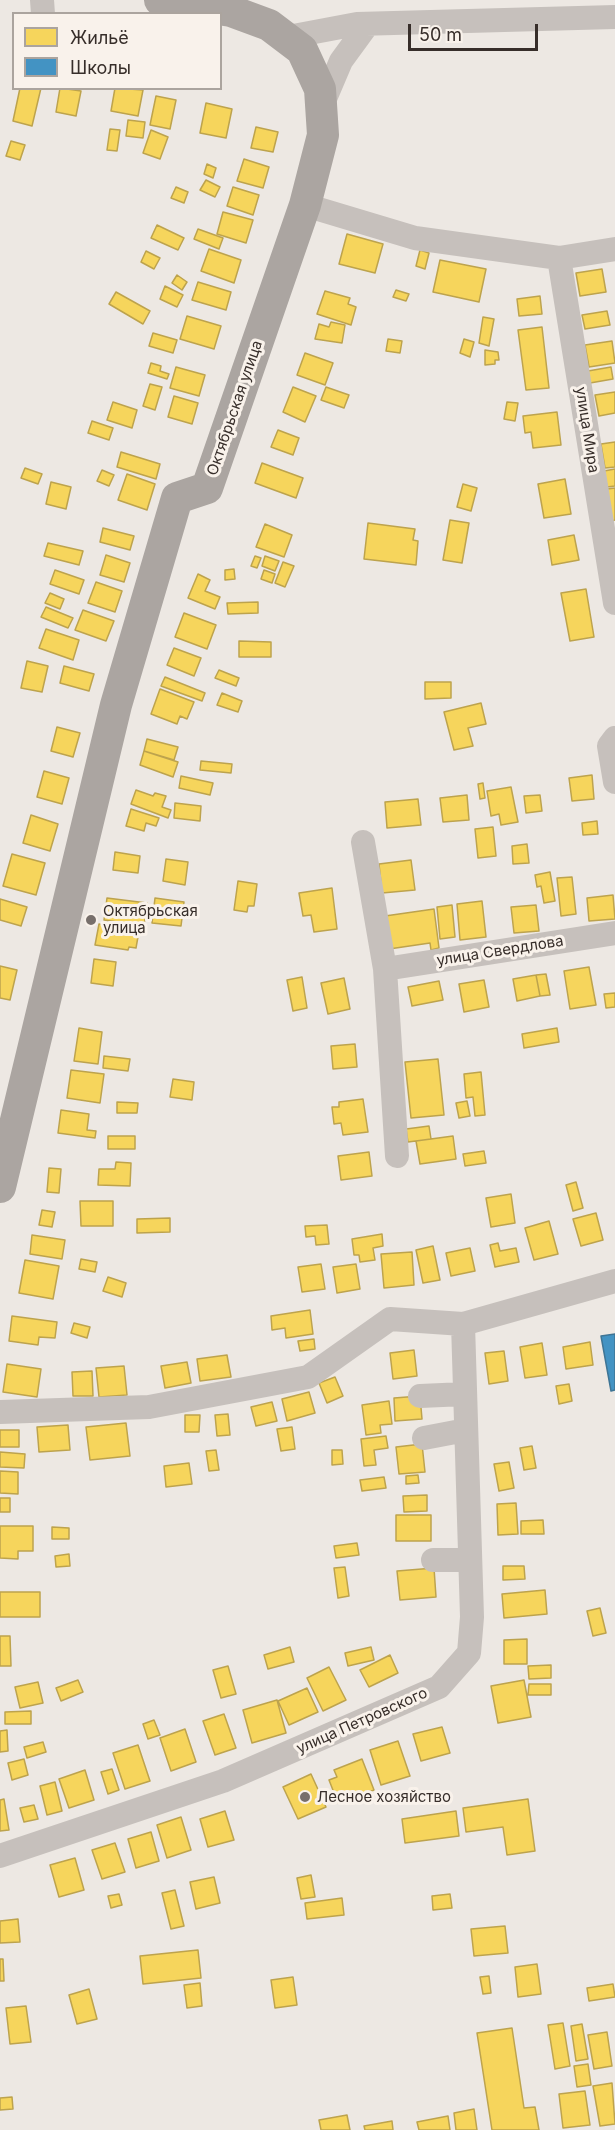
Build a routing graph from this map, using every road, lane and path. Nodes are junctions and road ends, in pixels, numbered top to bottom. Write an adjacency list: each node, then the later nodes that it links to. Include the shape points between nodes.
1 (160, 0): 4 (main road, via 231,11 269,25)
2 (615, 17): 3 (street)
3 (368, 24): 4 (street); 5 (street, via 341,61)
4 (288, 37): 5 (main road, Октябрьская улица, via 311,66 320,89)
5 (321, 108): 6 (main road, Октябрьская улица, via 323,135)
6 (305, 205): 8 (street, via 415,238); 16 (main road, Октябрьская улица, via 207,488 177,498 116,705)
7 (615, 249): 8 (street)
8 (559, 258): 9 (street, улица Мира)
9 (615, 603)
10 (613, 743): 11 (street)
11 (615, 782)
12 (363, 842): 14 (street)
13 (615, 933): 14 (street, улица Свердлова)
14 (385, 969): 15 (street)
15 (397, 1156)
16 (0, 1187)
17 (615, 1281): 18 (street)
18 (463, 1324): 19 (street, улица Петровского); 21 (street, via 390,1319 308,1377 149,1407)
19 (465, 1394): 20 (street); 22 (street, улица Петровского)
20 (420, 1396)
21 (0, 1412)
22 (466, 1430): 23 (street); 25 (street, улица Петровского)
23 (424, 1438)
24 (433, 1560): 25 (street)
25 (470, 1560): 26 (street, улица Петровского, via 469,1653 438,1687 223,1782)
26 (0, 1856)

